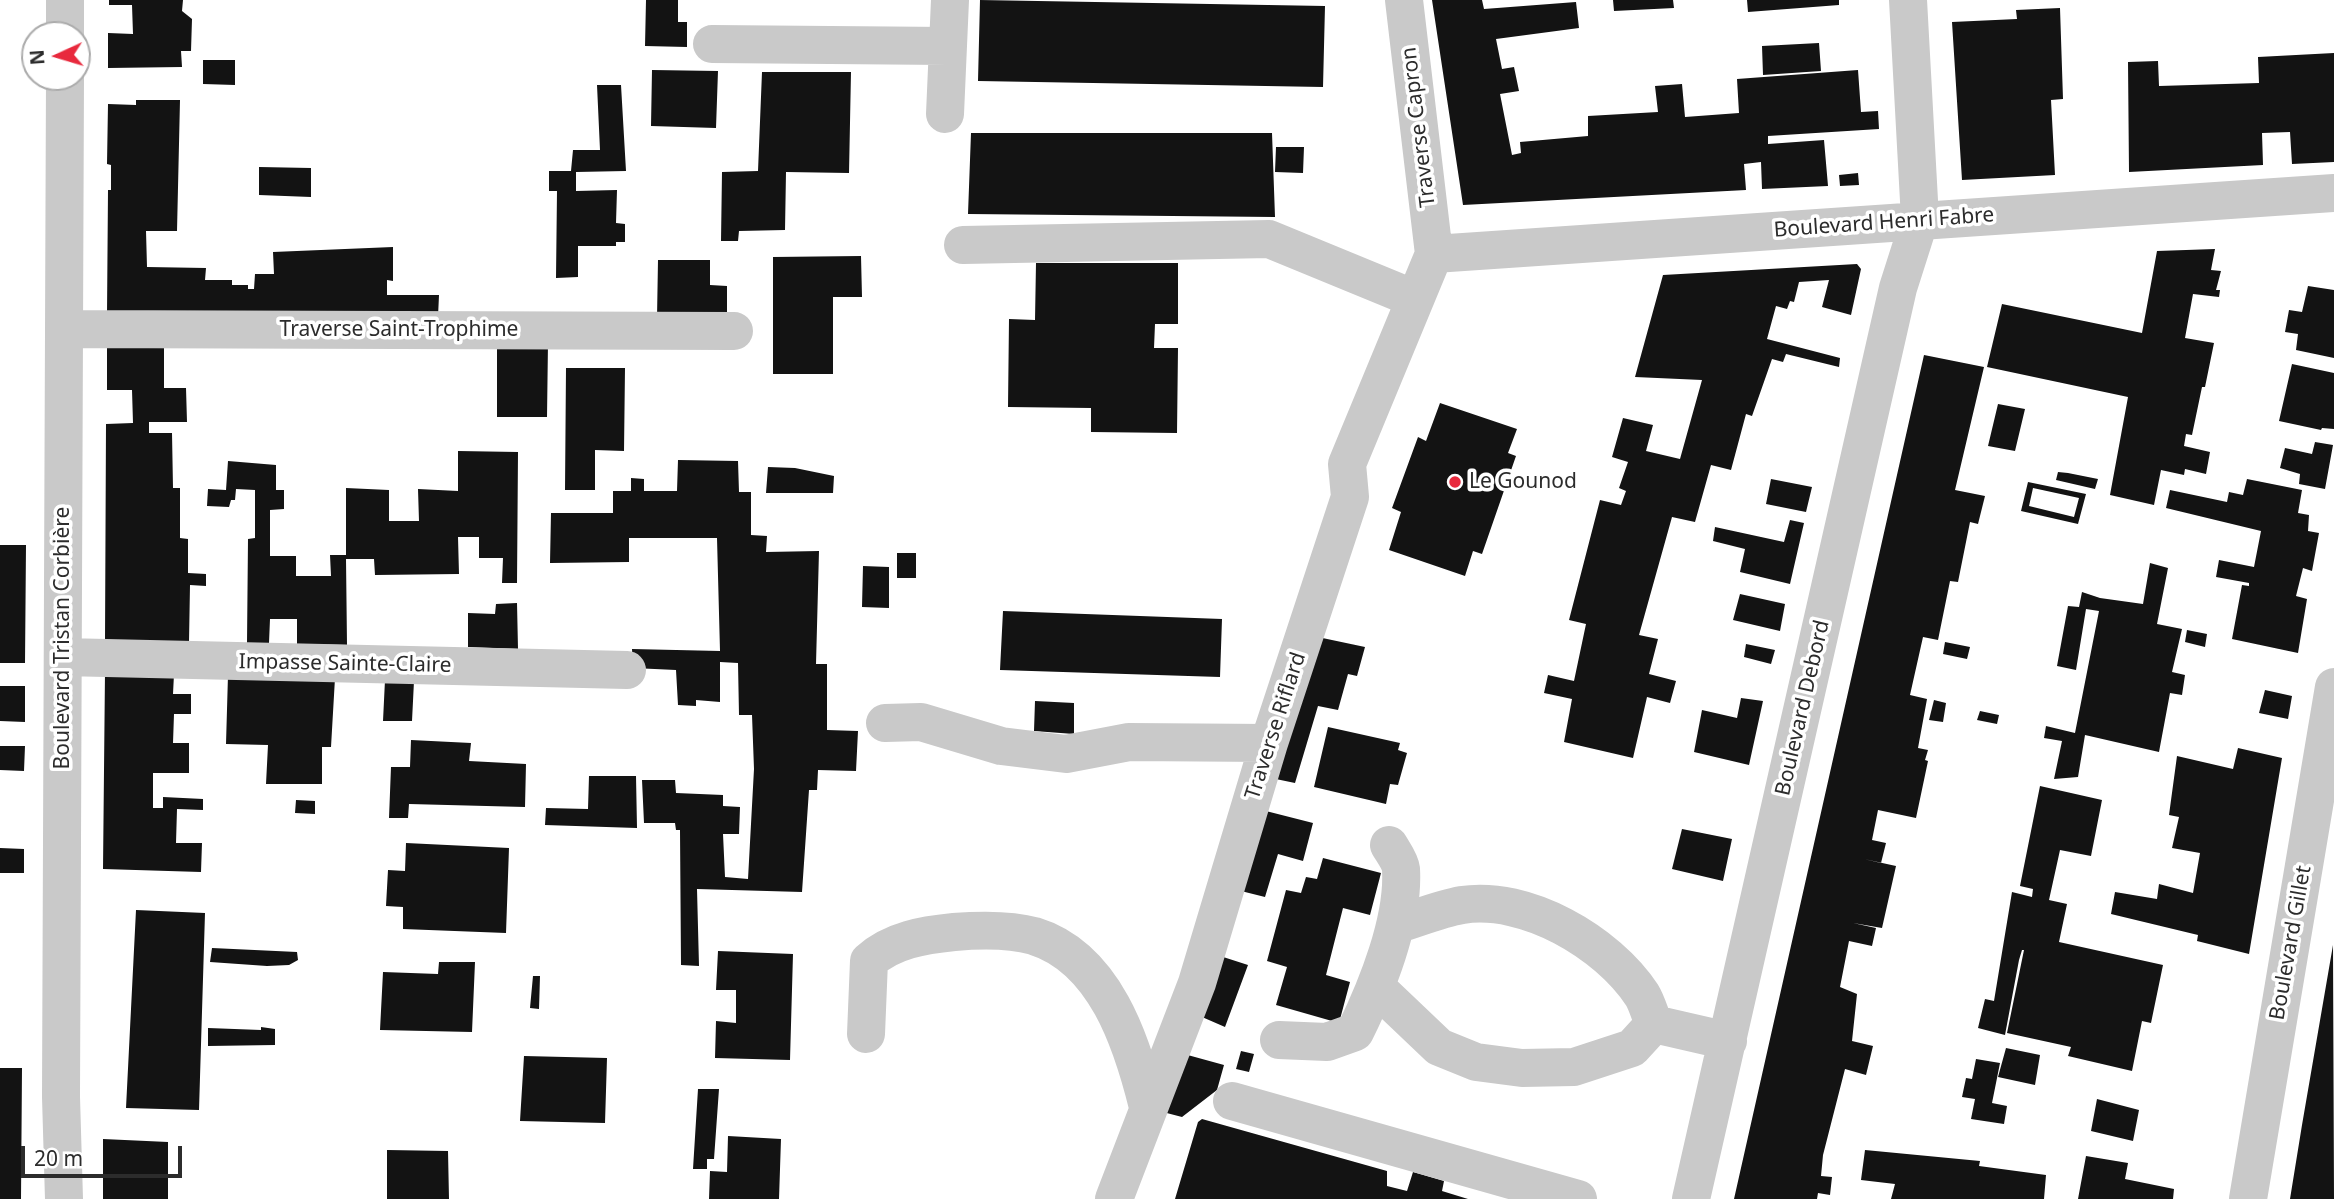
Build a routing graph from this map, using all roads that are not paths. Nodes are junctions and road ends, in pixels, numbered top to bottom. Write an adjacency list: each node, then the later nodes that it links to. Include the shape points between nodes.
1 (65, 0): 5 (street)
2 (950, 0): 7 (street)
3 (1404, 0): 13 (street, Traverse Capron)
4 (1908, 0): 11 (street)
5 (65, 21)
6 (712, 44): 7 (street)
7 (948, 46): 9 (street)
8 (65, 91): 15 (street, Boulevard Tristan Corbière)
9 (945, 114)
10 (2334, 193): 11 (street, Boulevard Henri Fabre)
11 (1920, 219): 13 (street, Boulevard Henri Fabre); 28 (street, Boulevard Debord, via 1898,288)
12 (963, 245): 14 (street, via 1269,239)
13 (1434, 254): 14 (street, Traverse Riflard)
14 (1415, 299): 21 (street, Traverse Riflard, via 1347,464 1350,498)
15 (64, 329): 16 (street, Traverse Saint-Trophime); 17 (street, Boulevard Tristan Corbière)
16 (734, 331)
17 (62, 657): 18 (street, Impasse Sainte-Claire); 31 (street, Boulevard Tristan Corbière)
18 (627, 670)
19 (2334, 687): 35 (street, Boulevard Gillet)
20 (885, 723): 21 (street, via 921,722 1001,746 1066,754 1129,742)
21 (1269, 743): 30 (street, Traverse Riflard, via 1197,983)
22 (1389, 845): 23 (street, via 1401,867)
23 (1395, 925): 24 (street); 25 (street, via 1463,905 1508,907 1550,919 1602,951 1642,995)
24 (1377, 988): 25 (street, via 1439,1047 1476,1062 1522,1068 1574,1067 1632,1048); 27 (street, via 1356,1032 1327,1042)
25 (1654, 1024): 28 (street)
26 (866, 1034): 30 (street, via 869,961 881,950 936,934 982,930 1033,936 1070,955 1105,994 1136,1059)
27 (1279, 1040)
28 (1728, 1041): 34 (street, Boulevard Debord)
29 (1232, 1101): 33 (street)
30 (1148, 1107): 32 (street, Traverse Riflard)
31 (64, 1199)
32 (1114, 1199)
33 (1578, 1199)
34 (1692, 1199)
35 (2248, 1199)

